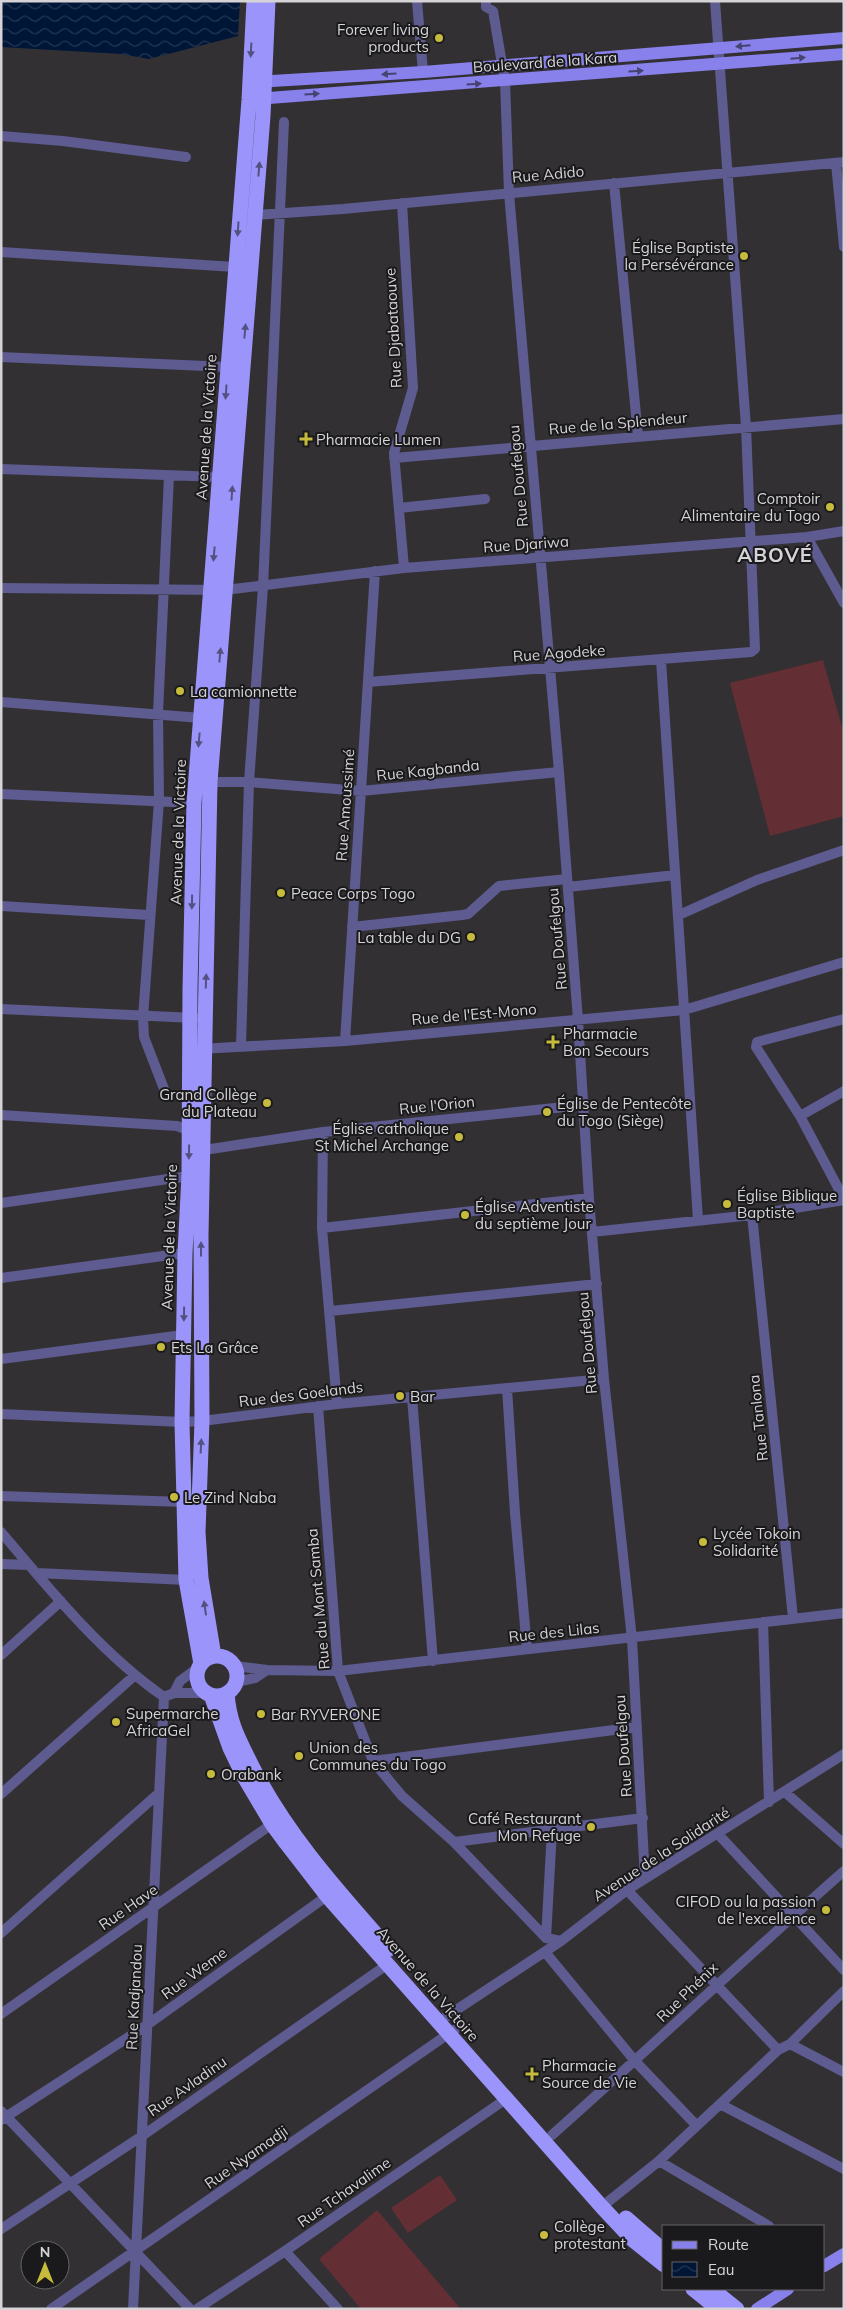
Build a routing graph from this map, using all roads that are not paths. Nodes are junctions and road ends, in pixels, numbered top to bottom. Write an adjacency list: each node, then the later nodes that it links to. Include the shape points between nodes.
1 (254, 1): 13 (highway, Avenue de la Victoire, one-way to 13)
2 (268, 1): 13 (highway, Avenue de la Victoire)
3 (417, 1): 11 (street)
4 (486, 1): 9 (street, Rue Doufelgou, via 486,7 494,11)
5 (715, 1): 7 (street)
6 (844, 38): 7 (main road, Boulevard de la Kara, one-way to 7)
7 (718, 48): 9 (main road, Boulevard de la Kara); 10 (street)
8 (844, 54): 10 (main road, Boulevard de la Kara, one-way to 8)
9 (504, 65): 11 (main road, Boulevard de la Kara); 12 (street, Rue Doufelgou)
10 (719, 65): 12 (main road, Boulevard de la Kara, one-way to 10); 19 (street)
11 (422, 72): 13 (main road, Boulevard de la Kara, one-way to 13)
12 (505, 81): 14 (main road, Boulevard de la Kara, one-way to 12); 21 (street, Rue Doufelgou)
13 (257, 82): 14 (highway, Avenue de la Victoire)
14 (256, 99): 24 (highway, Avenue de la Victoire, one-way to 14); 27 (highway, Avenue de la Victoire, one-way to 27)
15 (284, 122): 23 (street)
16 (1, 136): 17 (street)
17 (186, 157)
18 (840, 163): 19 (street, Rue Adido); 25 (street)
19 (727, 173): 20 (street, Rue Adido); 31 (street)
20 (614, 183): 21 (street, Rue Adido); 32 (street)
21 (509, 193): 22 (street, Rue Adido); 33 (street, Rue Doufelgou)
22 (402, 204): 23 (street, Rue Adido); 34 (street, Rue Djabataouve, via 413,388)
23 (279, 214): 24 (street, Rue Adido); 46 (street)
24 (255, 215): 49 (highway, Avenue de la Victoire, one-way to 24)
25 (844, 247)
26 (1, 252): 27 (street)
27 (236, 267): 29 (highway, Avenue de la Victoire)
28 (1, 357): 29 (street)
29 (228, 367): 37 (highway, Avenue de la Victoire, one-way to 37)
30 (844, 419): 31 (street, Rue de la Splendeur)
31 (746, 427): 32 (street, Rue de la Splendeur); 42 (street)
32 (638, 436): 33 (street, Rue de la Splendeur)
33 (531, 445): 34 (street, Rue de la Splendeur); 43 (street, Rue Doufelgou)
34 (394, 458): 39 (street, Rue Djabataouve)
35 (1, 469): 36 (street)
36 (169, 476): 37 (street); 48 (street)
37 (220, 477): 49 (highway, Avenue de la Victoire, one-way to 49)
38 (485, 500): 39 (street)
39 (399, 508): 44 (street, Rue Djabataouve)
40 (844, 531): 41 (street, Rue Djariwa)
41 (807, 537): 42 (street, Rue Djariwa); 50 (street)
42 (751, 542): 43 (street, Rue Djariwa); 51 (street, Rue Agodeke, via 755,648 751,652)
43 (540, 558): 44 (street, Rue Djariwa); 52 (street, Rue Doufelgou)
44 (404, 568): 45 (street, Rue Djariwa)
45 (375, 572): 46 (street, Rue Djariwa); 53 (street, Rue Amoussimé)
46 (263, 587): 49 (street, Rue Djariwa); 59 (street)
47 (1, 588): 48 (street, Rue Djariwa)
48 (163, 590): 49 (street, Rue Djariwa); 55 (street)
49 (218, 591): 56 (highway, Avenue de la Victoire); 58 (highway, Avenue de la Victoire, one-way to 49)
50 (844, 603)
51 (661, 660): 52 (street, Rue Agodeke); 65 (street)
52 (549, 668): 53 (street, Rue Agodeke); 57 (street, Rue Doufelgou)
53 (368, 682): 60 (street, Rue Amoussimé)
54 (1, 702): 55 (street)
55 (158, 714): 56 (street); 62 (street)
56 (201, 718): 63 (highway, Avenue de la Victoire, one-way to 63)
57 (559, 772): 60 (street, Rue Kagbanda); 66 (street, Rue Doufelgou)
58 (210, 782): 59 (street, Rue Kagbanda); 75 (highway, Avenue de la Victoire, one-way to 58)
59 (248, 782): 60 (street, Rue Kagbanda); 79 (street)
60 (361, 791): 70 (street, Rue Amoussimé)
61 (1, 794): 62 (street)
62 (159, 801): 63 (street); 69 (street)
63 (194, 803): 75 (highway, Avenue de la Victoire, one-way to 75)
64 (844, 850): 68 (street, via 757,880)
65 (675, 875): 66 (street); 68 (street)
66 (568, 883): 70 (street, via 499,886 468,914); 77 (street, Rue Doufelgou)
67 (1, 906): 69 (street)
68 (679, 915): 73 (street)
69 (149, 916): 74 (street)
70 (352, 927): 78 (street, Rue Amoussimé)
71 (844, 962): 73 (street, Rue de l'Est-Mono)
72 (1, 1009): 74 (street)
73 (684, 1010): 77 (street, Rue de l'Est-Mono); 94 (street)
74 (143, 1016): 75 (street); 82 (street, via 144,1037)
75 (198, 1018): 80 (highway, Avenue de la Victoire)
76 (844, 1019): 85 (street, via 757,1042 757,1050)
77 (578, 1020): 78 (street, Rue de l'Est-Mono); 83 (street, Rue Doufelgou)
78 (345, 1041): 79 (street, Rue de l'Est-Mono)
79 (241, 1046): 80 (street, Rue de l'Est-Mono)
80 (198, 1049): 86 (highway, Avenue de la Victoire); 88 (highway, Avenue de la Victoire)
81 (844, 1091): 85 (street)
82 (166, 1094)
83 (584, 1105): 87 (street, Rue l'Orion); 90 (street, Rue Doufelgou)
84 (1, 1115): 86 (street, via 177,1126)
85 (800, 1116): 91 (street)
86 (190, 1132): 89 (highway, Avenue de la Victoire, one-way to 89)
87 (323, 1132): 88 (street, Rue l'Orion); 95 (street)
88 (204, 1150): 109 (highway, Avenue de la Victoire, one-way to 88)
89 (189, 1176): 92 (street); 97 (highway, Avenue de la Victoire)
90 (589, 1198): 95 (street); 96 (street, Rue Doufelgou)
91 (844, 1200): 93 (street)
92 (1, 1203)
93 (752, 1215): 94 (street); 120 (street, Rue Tanlona)
94 (698, 1220): 96 (street)
95 (322, 1228): 100 (street)
96 (592, 1232): 99 (street, Rue Doufelgou)
97 (185, 1253): 98 (street); 101 (highway, Avenue de la Victoire, one-way to 101)
98 (1, 1278)
99 (597, 1284): 100 (street); 103 (street, Rue Doufelgou)
100 (330, 1311): 106 (street)
101 (183, 1335): 102 (street); 110 (highway, Avenue de la Victoire)
102 (1, 1359)
103 (604, 1379): 104 (street, Rue des Goelands); 122 (street, Rue Doufelgou)
104 (507, 1388): 105 (street, Rue des Goelands); 123 (street)
105 (412, 1397): 106 (street, Rue des Goelands); 126 (street)
106 (337, 1404): 107 (street, Rue des Goelands)
107 (318, 1406): 109 (street, Rue des Goelands); 130 (street, Rue du Mont Samba)
108 (1, 1414): 110 (street, Rue des Goelands)
109 (202, 1421): 110 (street, Rue des Goelands); 125 (highway, Avenue de la Victoire, one-way to 109, via 199,1556)
110 (182, 1422): 112 (highway, Avenue de la Victoire)
111 (1, 1496): 112 (street)
112 (184, 1502): 117 (highway, Avenue de la Victoire)
113 (1, 1532): 115 (street)
114 (1, 1564): 115 (street)
115 (29, 1565): 116 (street)
116 (37, 1573): 117 (street); 118 (street)
117 (186, 1580): 127 (highway, Avenue de la Victoire)
118 (61, 1601): 124 (street); 131 (street)
119 (844, 1614): 120 (street, Rue des Lilas)
120 (793, 1618): 121 (street, Rue des Lilas)
121 (763, 1622): 122 (street, Rue des Lilas); 142 (street)
122 (632, 1639): 123 (street, Rue des Lilas); 136 (street, Rue Doufelgou)
123 (527, 1649): 126 (street, Rue des Lilas)
124 (1, 1655)
125 (214, 1656): 127 (highway); 128 (highway, via 222,1656)
126 (433, 1661): 130 (street, Rue des Lilas)
127 (200, 1665): 133 (street, via 180,1680); 134 (highway, via 198,1682)
128 (235, 1666): 129 (street, Rue des Lilas); 132 (highway)
129 (267, 1670): 130 (street, Rue des Lilas); 132 (street, Rue des Lilas)
130 (338, 1671): 138 (street, Rue du Mont Samba)
131 (134, 1676): 135 (street); 141 (street)
132 (232, 1687): 134 (highway); 165 (highway, Avenue de la Victoire, via 229,1712 233,1729 280,1818)
133 (174, 1693): 134 (street); 135 (street)
134 (209, 1694): 144 (highway, Avenue de la Victoire, via 230,1748)
135 (164, 1697): 140 (street, Rue Kadjandou)
136 (637, 1727): 138 (street); 143 (street, Rue Doufelgou)
137 (844, 1754): 139 (street, Avenue de la Solidarité)
138 (373, 1760): 147 (street, Rue du Mont Samba, via 402,1796)
139 (786, 1792): 142 (street, Avenue de la Solidarité); 148 (street)
140 (159, 1793): 153 (street, Rue Kadjandou); 155 (street)
141 (1, 1794)
142 (770, 1802): 146 (street, Avenue de la Solidarité)
143 (643, 1818): 145 (street); 150 (street, Rue Doufelgou)
144 (272, 1824): 152 (highway, Avenue de la Victoire); 153 (street, Rue Have)
145 (552, 1830): 147 (street); 156 (street)
146 (718, 1834): 150 (street, Avenue de la Solidarité); 154 (street)
147 (454, 1842): 156 (street, Rue du Mont Samba)
148 (844, 1844)
149 (844, 1871): 154 (street, Rue Phénix)
150 (645, 1879): 151 (street, Avenue de la Solidarité)
151 (627, 1890): 157 (street, Avenue de la Solidarité); 161 (street)
152 (327, 1896): 159 (highway, Avenue de la Victoire); 164 (street, Rue Weme)
153 (153, 1908): 163 (street, Rue Have); 164 (street, Rue Kadjandou)
154 (792, 1916): 160 (street); 161 (street, Rue Phénix)
155 (1, 1933)
156 (546, 1938): 157 (street)
157 (561, 1941): 158 (street, Avenue de la Solidarité)
158 (545, 1952): 165 (street, Avenue de la Solidarité); 168 (street)
159 (388, 1964): 165 (highway, Avenue de la Victoire); 175 (street, Rue Avladinu)
160 (844, 1970)
161 (715, 1986): 167 (street); 168 (street, Rue Phénix)
162 (844, 1992): 166 (street)
163 (1, 2014)
164 (147, 2025): 172 (street, Rue Weme); 175 (street, Rue Kadjandou)
165 (447, 2025): 170 (highway, Avenue de la Victoire); 174 (highway, Avenue de la Victoire); 184 (street, Rue Nyamadji)
166 (790, 2044): 167 (street); 169 (street)
167 (778, 2050): 171 (street)
168 (635, 2061): 173 (street); 174 (street, Rue Phénix)
169 (844, 2072)
170 (506, 2099): 183 (street, Rue Tchavalime); 186 (highway, Avenue de la Victoire, via 608,2214)
171 (720, 2104): 173 (street); 177 (street)
172 (3, 2116): 178 (street)
173 (696, 2126): 176 (street)
174 (552, 2135): 179 (highway, Avenue de la Victoire)
175 (142, 2136): 178 (street, Rue Avladinu); 184 (street, Rue Kadjandou)
176 (659, 2161): 179 (street); 180 (street)
177 (844, 2169)
178 (70, 2184): 181 (street, Rue Avladinu); 184 (street)
179 (609, 2200): 182 (highway, Avenue de la Victoire, via 636,2229)
180 (767, 2225)
181 (1, 2229)
182 (662, 2248)
183 (285, 2251): 194 (street, Rue Tchavalime); 195 (street)
184 (136, 2252): 191 (street, Rue Nyamadji); 192 (street, Rue Kadjandou); 193 (street)
185 (844, 2254): 187 (main road)
186 (662, 2263)
187 (826, 2263)
188 (694, 2290): 196 (highway)
189 (713, 2290): 197 (highway)
190 (786, 2290): 198 (main road)
191 (51, 2309)
192 (133, 2309)
193 (190, 2309)
194 (197, 2309)
195 (338, 2309)
196 (718, 2309)
197 (737, 2309)
198 (757, 2309)

